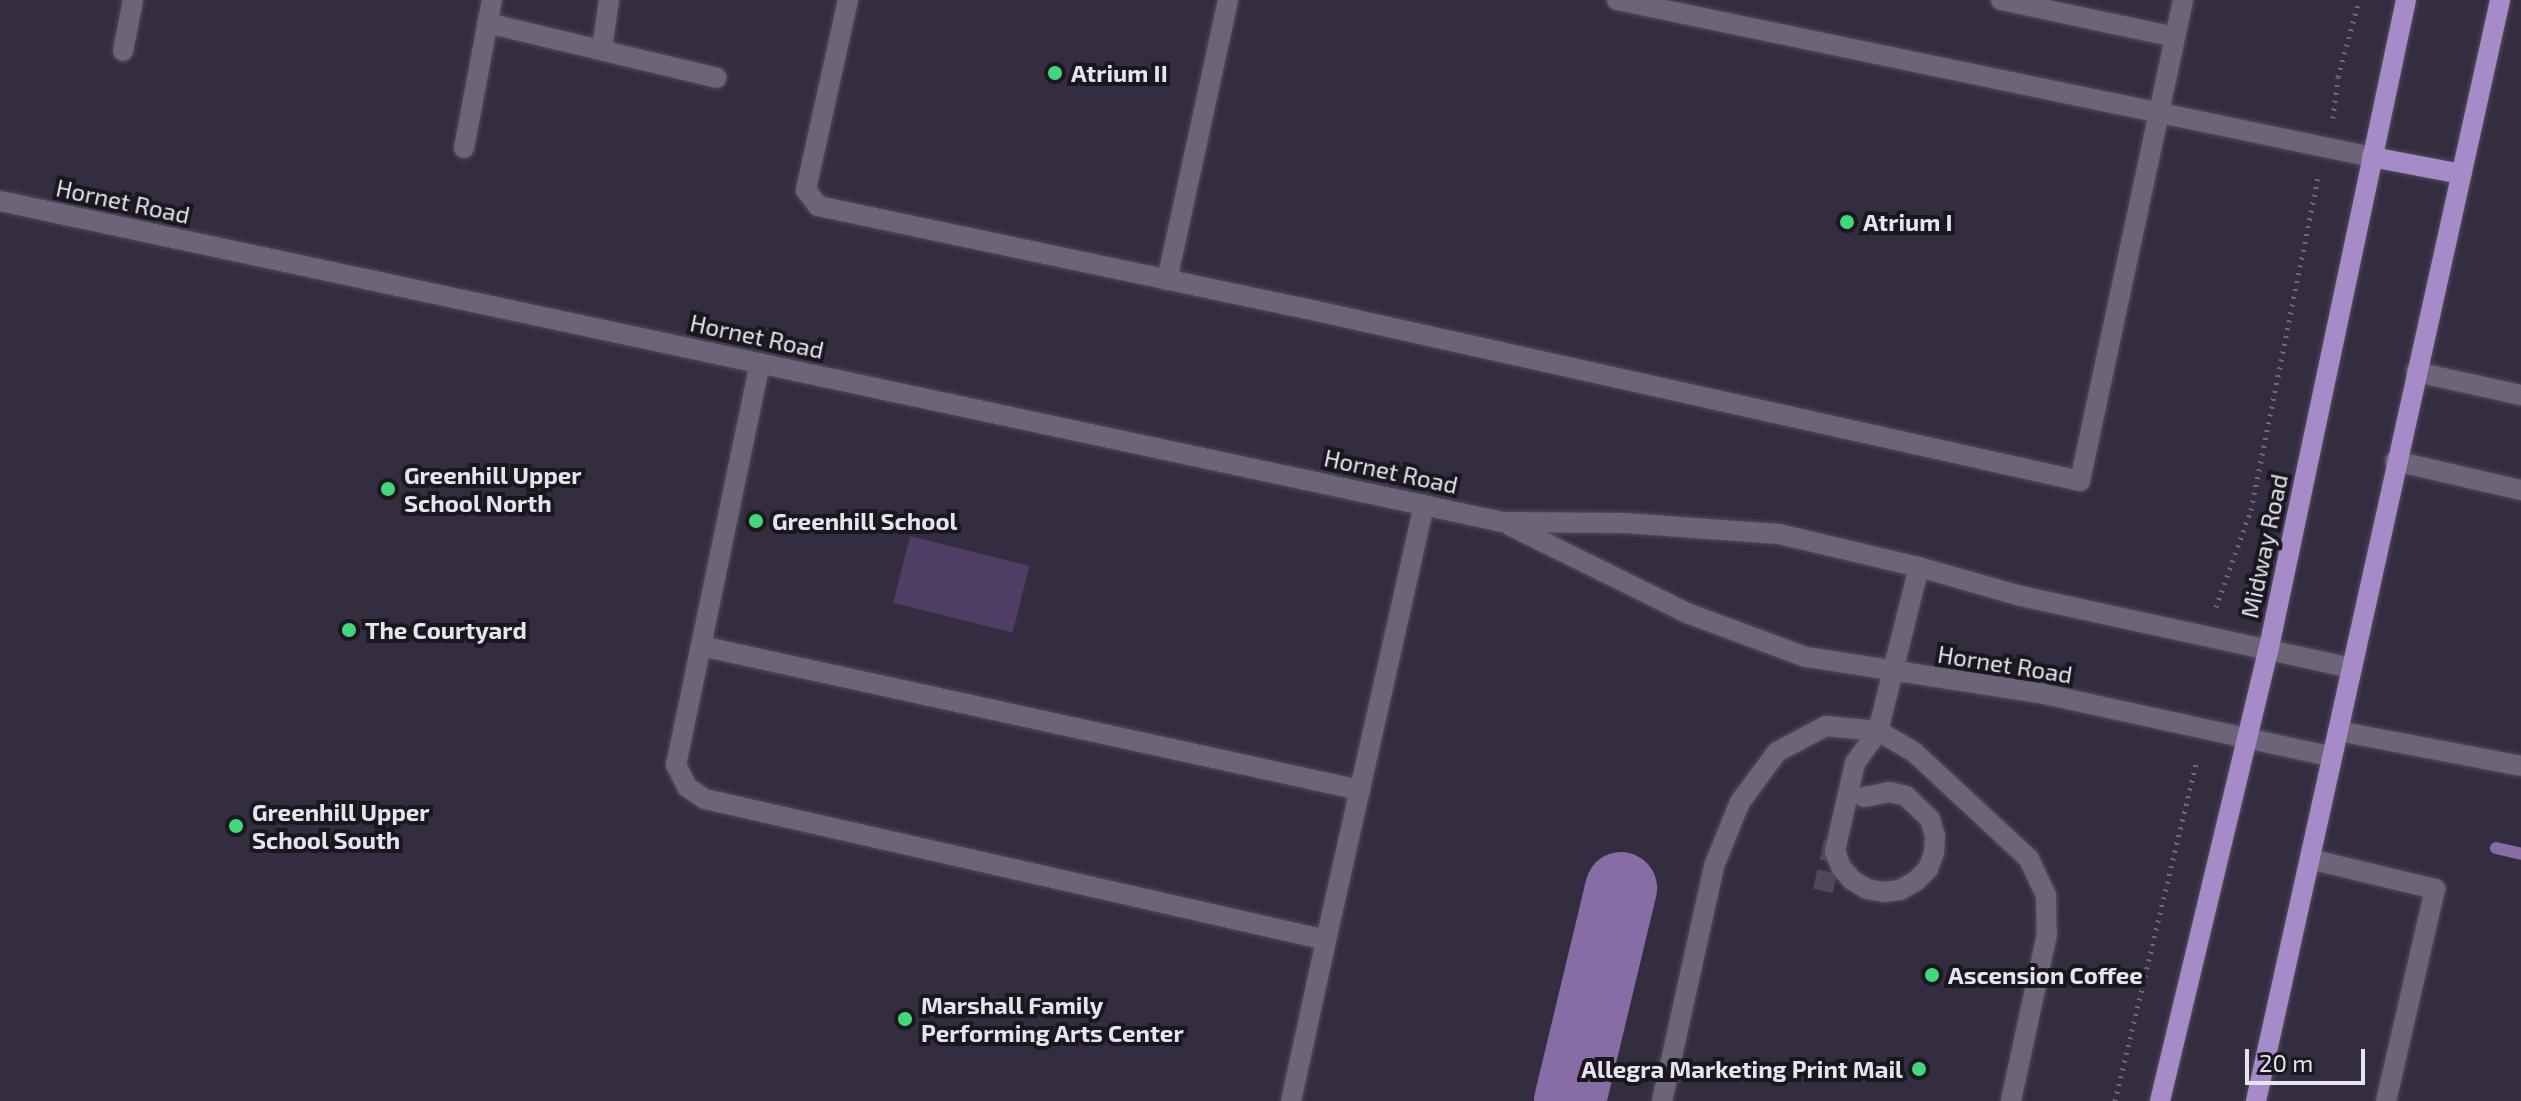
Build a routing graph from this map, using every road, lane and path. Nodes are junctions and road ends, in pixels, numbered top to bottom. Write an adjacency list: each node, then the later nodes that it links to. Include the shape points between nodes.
1 (133, 0): 15 (street)
2 (492, 0): 12 (street)
3 (609, 0): 14 (street)
4 (848, 0): 23 (street, via 806,190 818,206)
5 (1228, 0): 23 (street)
6 (1617, 0): 17 (street)
7 (2001, 0): 13 (street)
8 (2183, 0): 13 (street)
9 (2359, 0): 19 (path)
10 (2406, 0): 20 (main road, Midway Road)
11 (2500, 0): 21 (main road)
12 (487, 23): 14 (street); 18 (street)
13 (2175, 37): 17 (street)
14 (602, 48): 16 (street)
15 (123, 51)
16 (717, 78)
17 (2159, 113): 19 (street); 23 (street, via 2080,481)
18 (464, 148)
19 (2325, 148): 20 (street); 32 (path, via 2251,510)
20 (2372, 157): 21 (main road); 34 (main road, Midway Road)
21 (2461, 174): 25 (main road)
22 (0, 201): 24 (street, Hornet Road)
23 (1167, 280)
24 (760, 363): 29 (street, Hornet Road); 33 (street)
25 (2416, 372): 26 (street); 27 (main road)
26 (2521, 395)
27 (2395, 461): 28 (street); 35 (main road)
28 (2521, 490)
29 (1424, 505): 30 (street, Hornet Road); 43 (street)
30 (1503, 522): 31 (street, Hornet Road, via 1625,523 1779,534); 36 (street, Hornet Road, via 1687,613 1806,657)
31 (1919, 567): 34 (street, Hornet Road, via 2021,596); 36 (street)
32 (2216, 608)
33 (701, 646): 43 (street); 46 (street, via 676,765 687,787 705,799)
34 (2268, 652): 35 (street, Hornet Road); 39 (main road, Midway Road)
35 (2352, 668): 38 (main road)
36 (1892, 673): 37 (street); 39 (street, Hornet Road, via 2044,694)
37 (1878, 731): 44 (street, via 1855,763 1835,851 1841,867 1859,884 1884,892 1900,890 1928,869 1935,836 1930,819 1906,796 1889,792); 48 (street, via 1826,726 1777,752 1740,802 1714,866); 49 (street, via 1914,752 2029,859 2046,895 2047,934)
38 (2338, 731): 40 (main road); 42 (street)
39 (2246, 739): 40 (street, Hornet Road); 51 (main road, Midway Road)
40 (2332, 757): 45 (main road)
41 (2196, 763): 50 (path)
42 (2521, 766)
43 (1360, 790): 46 (street)
44 (1864, 797)
45 (2310, 859): 52 (main road); 53 (street, via 2435,889)
46 (1326, 940): 47 (street)
47 (1291, 1101)
48 (1662, 1101)
49 (2011, 1101)
50 (2115, 1101)
51 (2160, 1101)
52 (2256, 1101)
53 (2386, 1101)

